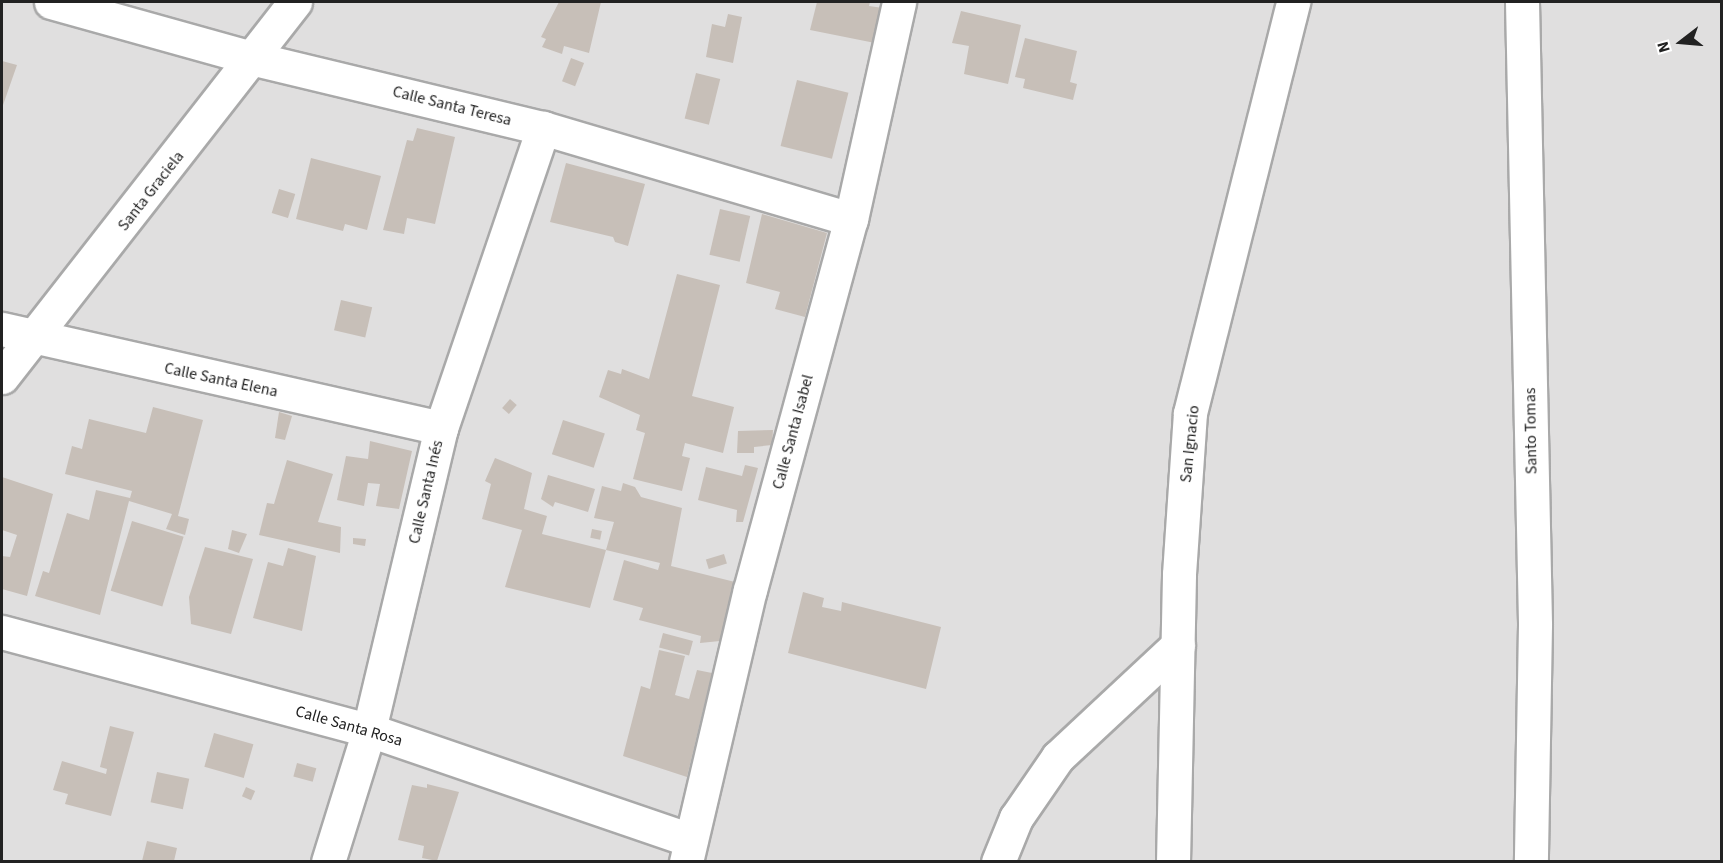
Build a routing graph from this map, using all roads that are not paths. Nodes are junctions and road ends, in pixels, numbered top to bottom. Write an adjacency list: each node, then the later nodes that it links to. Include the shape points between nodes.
1 (51, 2): 6 (street, Calle Santa Teresa)
2 (296, 2): 6 (street, Santa Graciela)
3 (899, 2): 8 (street, Calle Santa Isabel)
4 (1293, 2): 14 (street, San Ignacio, via 1190,413)
5 (1522, 2): 20 (street, Santo Tomas, via 1536,625)
6 (255, 59): 7 (street, Calle Santa Teresa); 10 (street, Santa Graciela)
7 (543, 128): 8 (street, Calle Santa Teresa); 12 (street, Calle Santa Inés)
8 (851, 219): 16 (street, Calle Santa Isabel, via 750,590)
9 (2, 329): 10 (street, Calle Santa Elena)
10 (35, 339): 11 (street, Santa Graciela); 12 (street, Calle Santa Elena)
11 (2, 377)
12 (441, 428): 15 (street, Calle Santa Inés)
13 (2, 632): 15 (street, Calle Santa Rosa)
14 (1178, 645): 18 (street, via 1058,758 1016,818); 19 (street, San Ignacio)
15 (369, 730): 16 (street, Calle Santa Rosa); 17 (street, Calle Santa Inés)
16 (688, 851)
17 (328, 861)
18 (998, 861)
19 (1173, 861)
20 (1531, 861)

